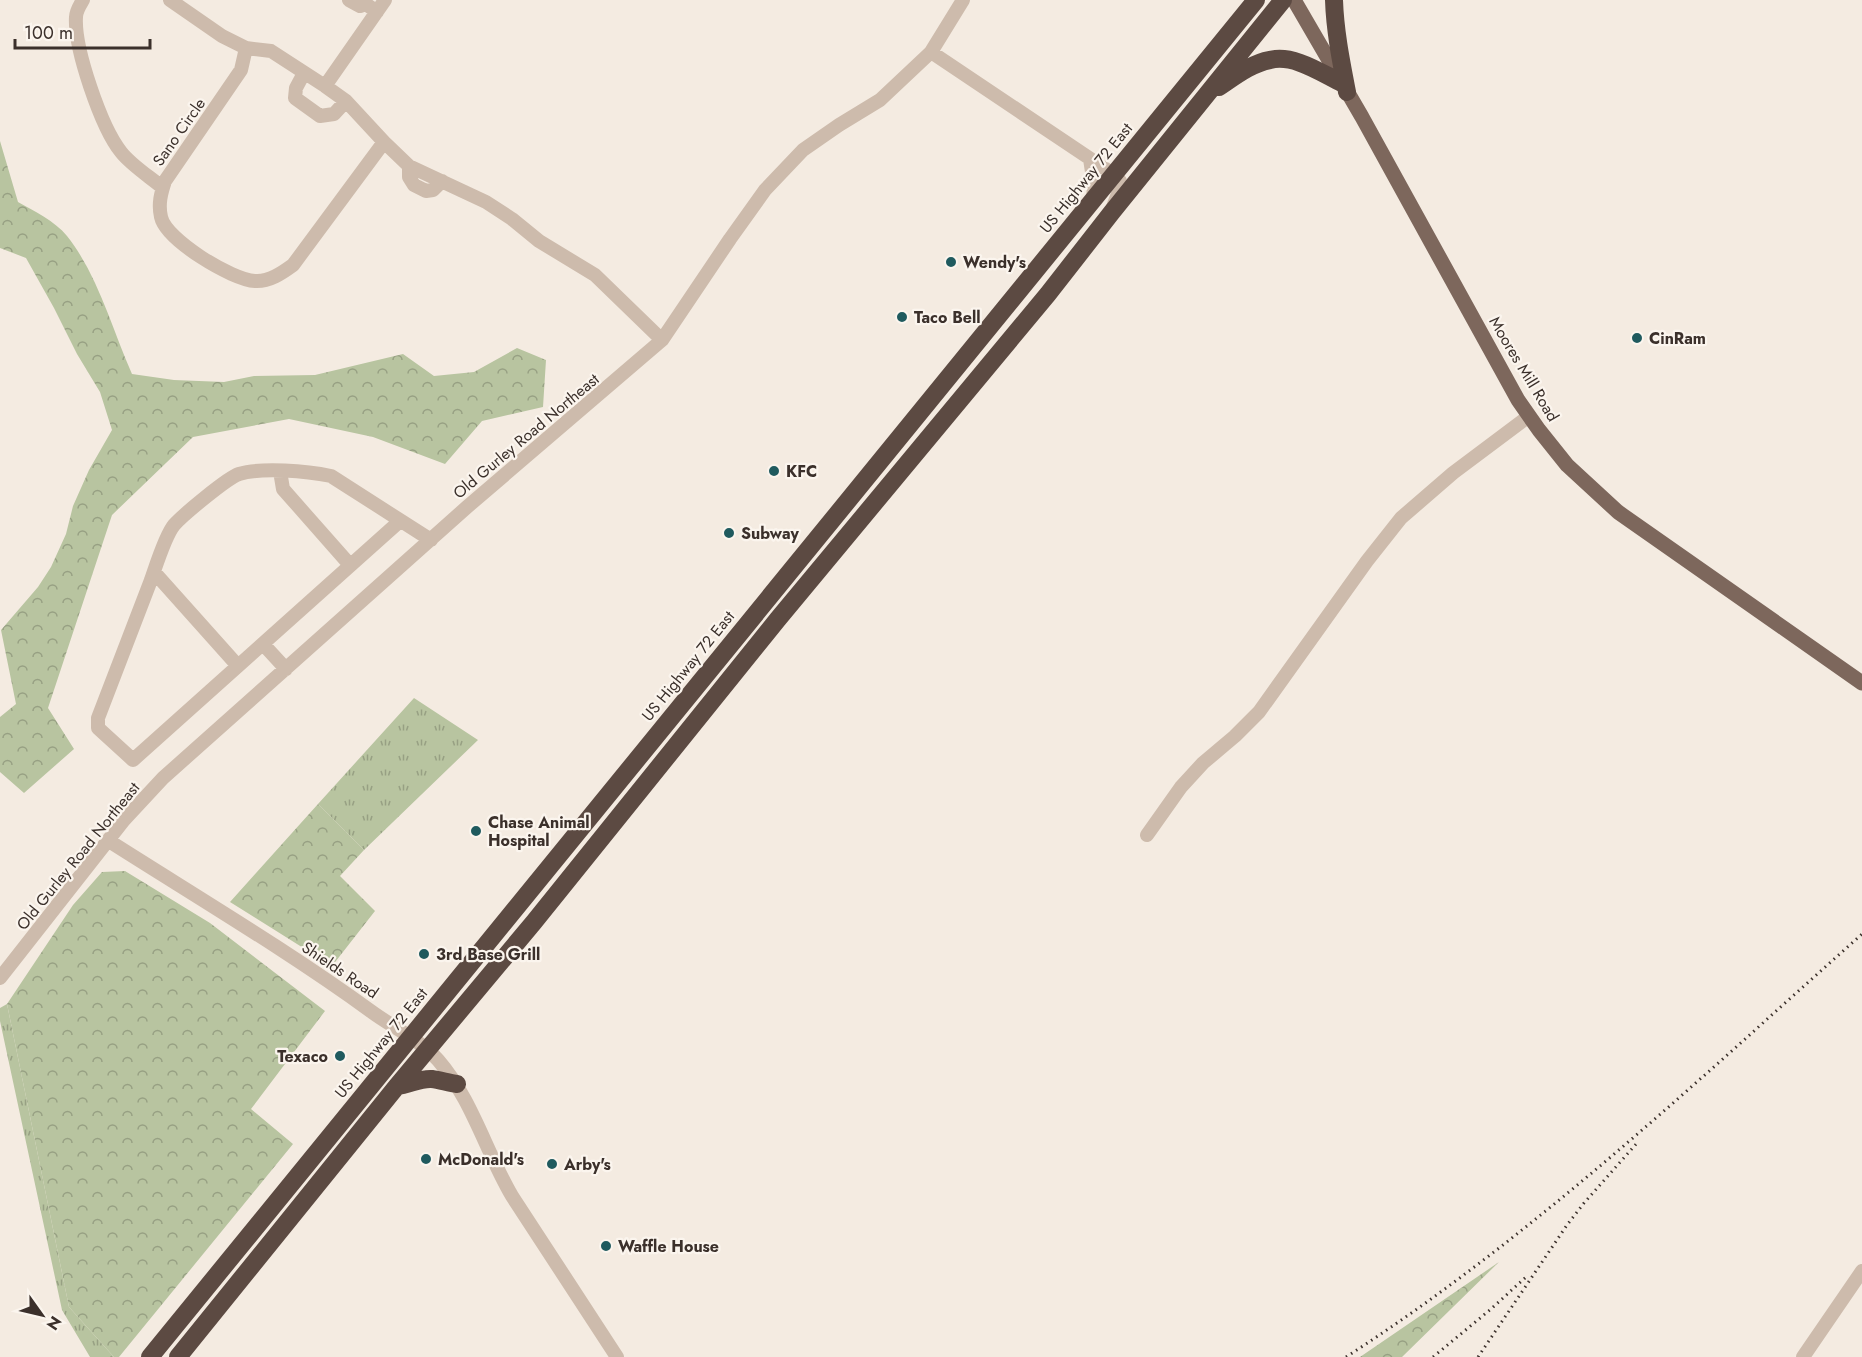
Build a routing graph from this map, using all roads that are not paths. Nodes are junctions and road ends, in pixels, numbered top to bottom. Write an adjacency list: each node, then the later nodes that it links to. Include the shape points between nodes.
1 (83, 0): 21 (street, via 76,14 78,44 106,128 121,153)
2 (170, 0): 11 (street)
3 (349, 0): 10 (street, via 360,6)
4 (385, 0): 10 (street)
5 (963, 0): 12 (street, Old Gurley Road Northeast)
6 (1283, 0): 16 (highway)
7 (1294, 0): 15 (main road, Moores Mill Road)
8 (1334, 0): 15 (highway)
9 (1250, 4): 20 (highway, US Highway 72 East)
10 (370, 5): 14 (street)
11 (246, 48): 13 (street, via 271,51); 21 (street, Sano Circle, via 241,70)
12 (931, 52): 19 (street); 24 (street, Old Gurley Road Northeast, via 880,100 803,150 765,190)
13 (304, 73): 14 (street); 17 (street, via 295,98 320,116 333,114)
14 (325, 86): 17 (street)
15 (1345, 88): 16 (highway, via 1303,64 1271,59); 25 (main road, Moores Mill Road)
16 (1209, 92): 23 (highway)
17 (346, 101): 18 (street)
18 (384, 142): 21 (street, Sano Circle, via 292,265 277,277 256,282 222,270 174,236 161,220 159,200); 24 (street, via 410,166 409,177 414,185 426,191 442,181 486,202 538,241 595,275)
19 (1090, 159): 20 (street); 22 (street)
20 (1113, 174): 22 (highway, US Highway 72 East); 23 (street, via 1120,181)
21 (163, 188)
22 (1093, 200): 38 (highway, US Highway 72 East)
23 (1112, 212): 39 (highway)
24 (662, 340): 28 (street, Old Gurley Road Northeast)
25 (1529, 416): 34 (main road, Moores Mill Road, via 1567,465 1618,512); 35 (street, via 1453,473 1395,524 1259,712 1181,787)
26 (279, 471): 27 (street, via 331,476); 29 (street, via 282,489); 30 (street, via 238,474 214,491 173,526)
27 (400, 521): 28 (street); 29 (street)
28 (431, 540): 33 (street, Old Gurley Road Northeast)
29 (350, 565): 31 (street)
30 (154, 572): 32 (street); 32 (street, via 98,718 98,728 134,760)
31 (263, 644): 32 (street); 33 (street)
32 (238, 666)
33 (286, 669): 36 (street, Old Gurley Road Northeast, via 164,778)
34 (1862, 683)
35 (1148, 835)
36 (109, 841): 37 (street, Old Gurley Road Northeast); 38 (street, Shields Road)
37 (0, 978)
38 (411, 1036): 39 (street, Shields Road); 43 (highway, US Highway 72 East)
39 (428, 1050): 40 (street, Shields Road); 41 (highway)
40 (457, 1084): 41 (highway, via 432,1079); 45 (street, Shields Road, via 501,1178)
41 (397, 1086): 44 (highway)
42 (1862, 1271): 46 (street)
43 (150, 1357)
44 (178, 1357)
45 (617, 1357)
46 (1803, 1357)

